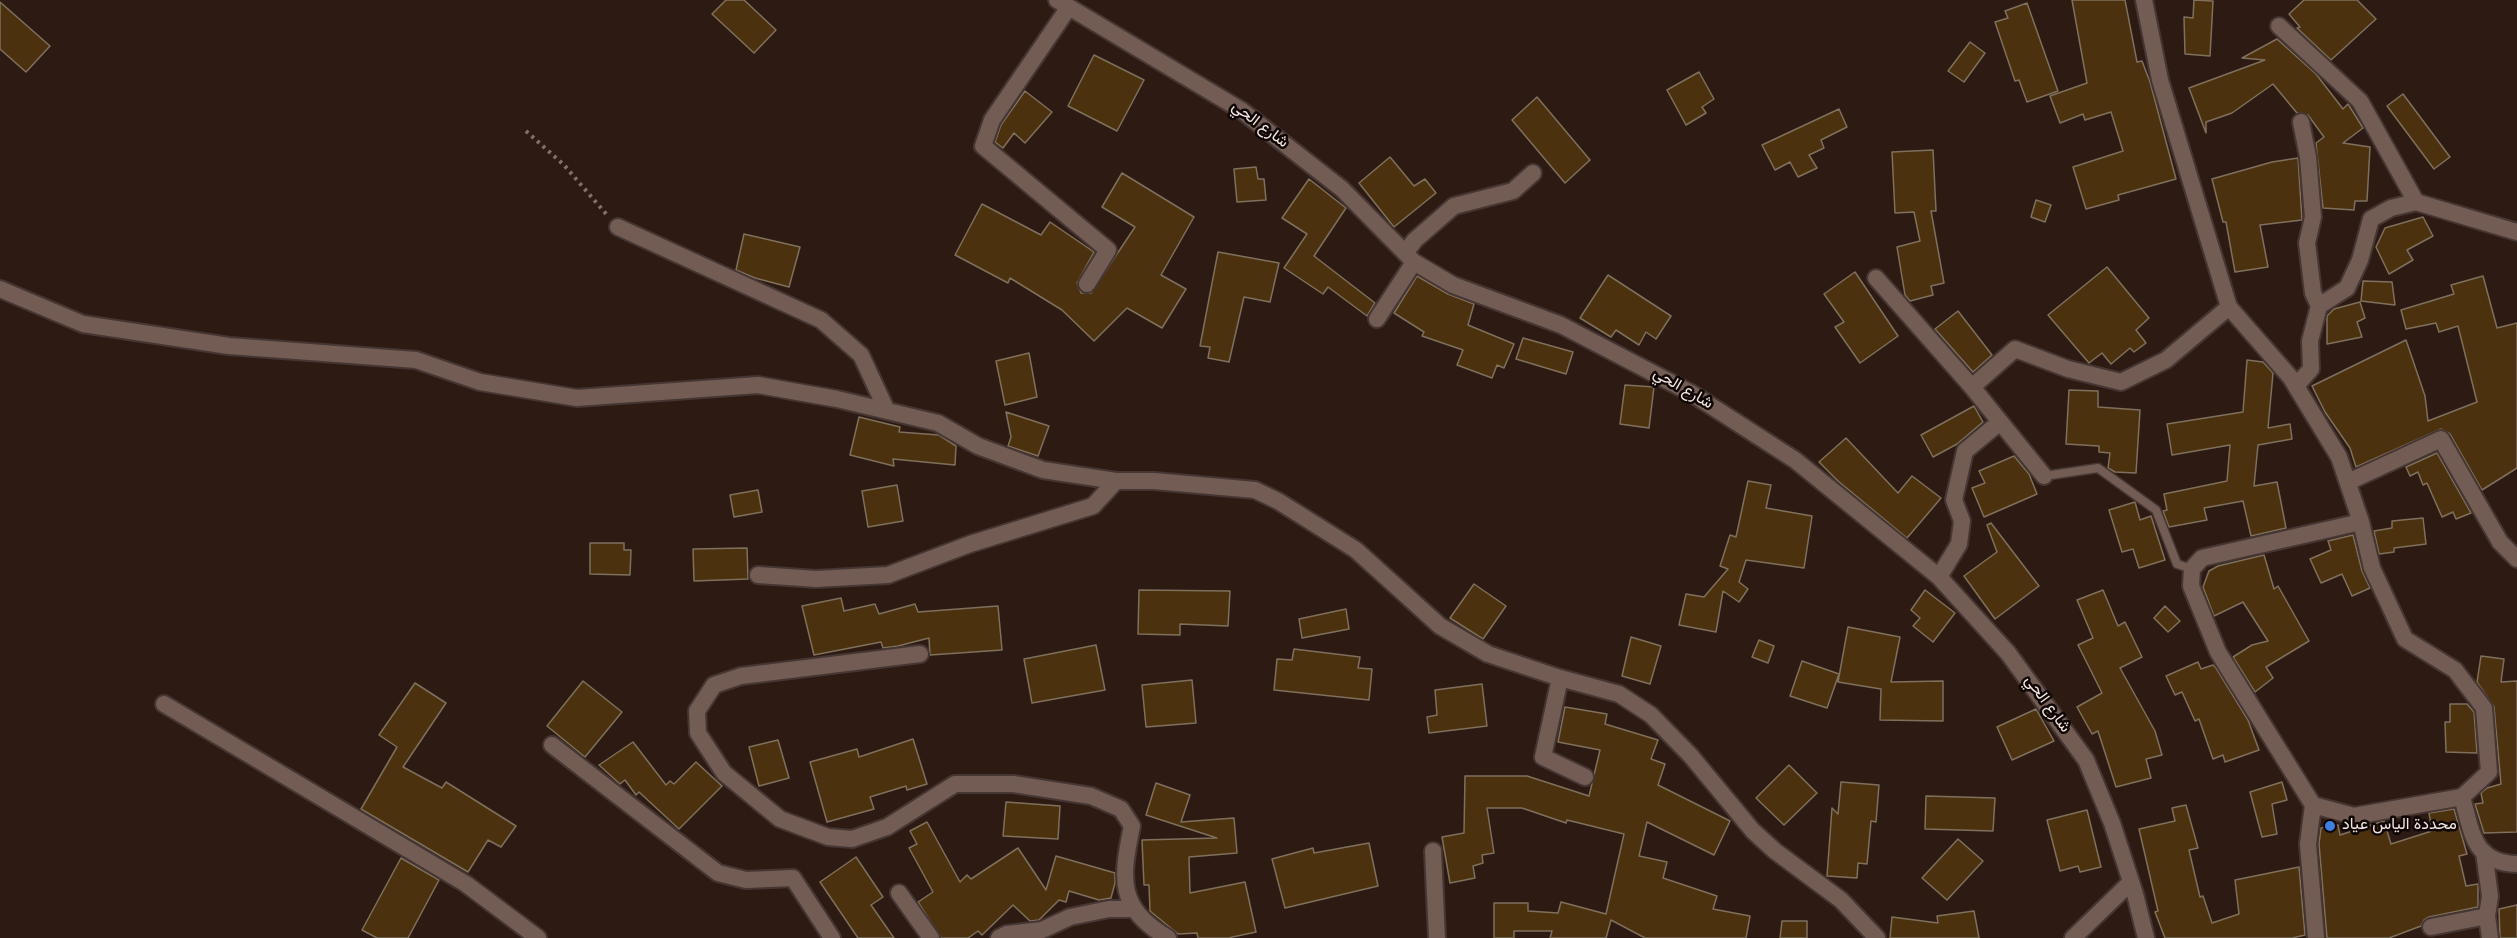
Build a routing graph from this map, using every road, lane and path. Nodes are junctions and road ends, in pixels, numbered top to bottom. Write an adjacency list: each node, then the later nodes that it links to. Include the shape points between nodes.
1 (2144, 0): 15 (street, via 2160,81)
2 (1063, 4): 10 (street, شارع الحي, via 1241,110 1342,189); 12 (street, via 992,120 983,146 1108,250)
3 (2279, 26): 7 (street, via 2360,101)
4 (2301, 122): 14 (street, via 2313,217 2307,243 2313,292)
5 (526, 131): 8 (path, via 564,165)
6 (1533, 173): 10 (street, via 1512,191 1454,206 1415,240)
7 (2416, 202): 9 (street); 14 (street, via 2391,208 2371,219 2360,260 2347,288)
8 (618, 227): 19 (street, via 821,320 861,356)
9 (2517, 232)
10 (1410, 258): 16 (street); 28 (street, شارع الحي, via 1453,285 1561,326 1691,393 1796,460)
11 (1876, 278): 18 (street)
12 (1087, 284)
13 (0, 290): 19 (street, via 83,324 229,346 416,360 480,382 577,398 758,385)
14 (2319, 306): 17 (street, via 2310,341 2311,369)
15 (2229, 307): 17 (street); 18 (street, via 2166,360 2121,382 2068,369 2015,349)
16 (1377, 319)
17 (2296, 386): 23 (street, via 2339,457)
18 (1972, 387): 20 (street)
19 (886, 411): 22 (street, via 938,423 978,446 1044,470)
20 (2000, 422): 21 (street); 28 (street, via 1965,451 1954,500 1962,521 1959,544)
21 (2044, 476): 26 (lane, via 2098,468 2156,510 2177,564)
22 (1116, 481): 27 (street, via 1093,506 970,543 888,575 816,579); 30 (street, via 1255,490 1356,550 1440,626 1488,654)
23 (2348, 482): 24 (street); 25 (street, via 2441,439 2500,542)
24 (2361, 522): 26 (street, via 2202,558); 34 (street, via 2372,568 2405,639 2455,670 2484,708 2489,772)
25 (2517, 559)
26 (2192, 568): 35 (street, via 2191,586 2218,652)
27 (758, 575)
28 (1939, 578): 39 (street, شارع الحي, via 2008,652 2086,760)
29 (920, 654): 41 (street, via 741,676 714,685 697,711 698,733 724,773 780,819 828,837 852,839 887,827 955,784 1013,784 1091,796 1121,809 1132,826 1124,867)
30 (1560, 678): 33 (street, via 1543,757); 50 (street, via 1619,694 1651,715 1753,831 1841,900)
31 (164, 704): 44 (street, via 466,884)
32 (552, 745): 45 (street, via 718,873 746,880 793,878)
33 (1585, 777)
34 (2462, 797): 35 (street, via 2354,816); 37 (street, via 2476,846)
35 (2313, 805): 53 (street, via 2308,844)
36 (1433, 852): 49 (street)
37 (2484, 852): 38 (street, via 2498,863); 42 (street, via 2490,896)
38 (2517, 864)
39 (2131, 882): 51 (street); 52 (street, شارع الحي)
40 (899, 893): 46 (street)
41 (1132, 909): 47 (street, via 1070,917 1042,930); 48 (street, via 1149,927)
42 (2487, 916): 43 (street); 54 (street)
43 (2431, 927)
44 (538, 938)
45 (832, 938)
46 (930, 938)
47 (999, 938)
48 (1168, 938)
49 (1437, 938)
50 (1876, 938)
51 (2073, 938)
52 (2146, 938)
53 (2316, 938)
54 (2490, 938)

